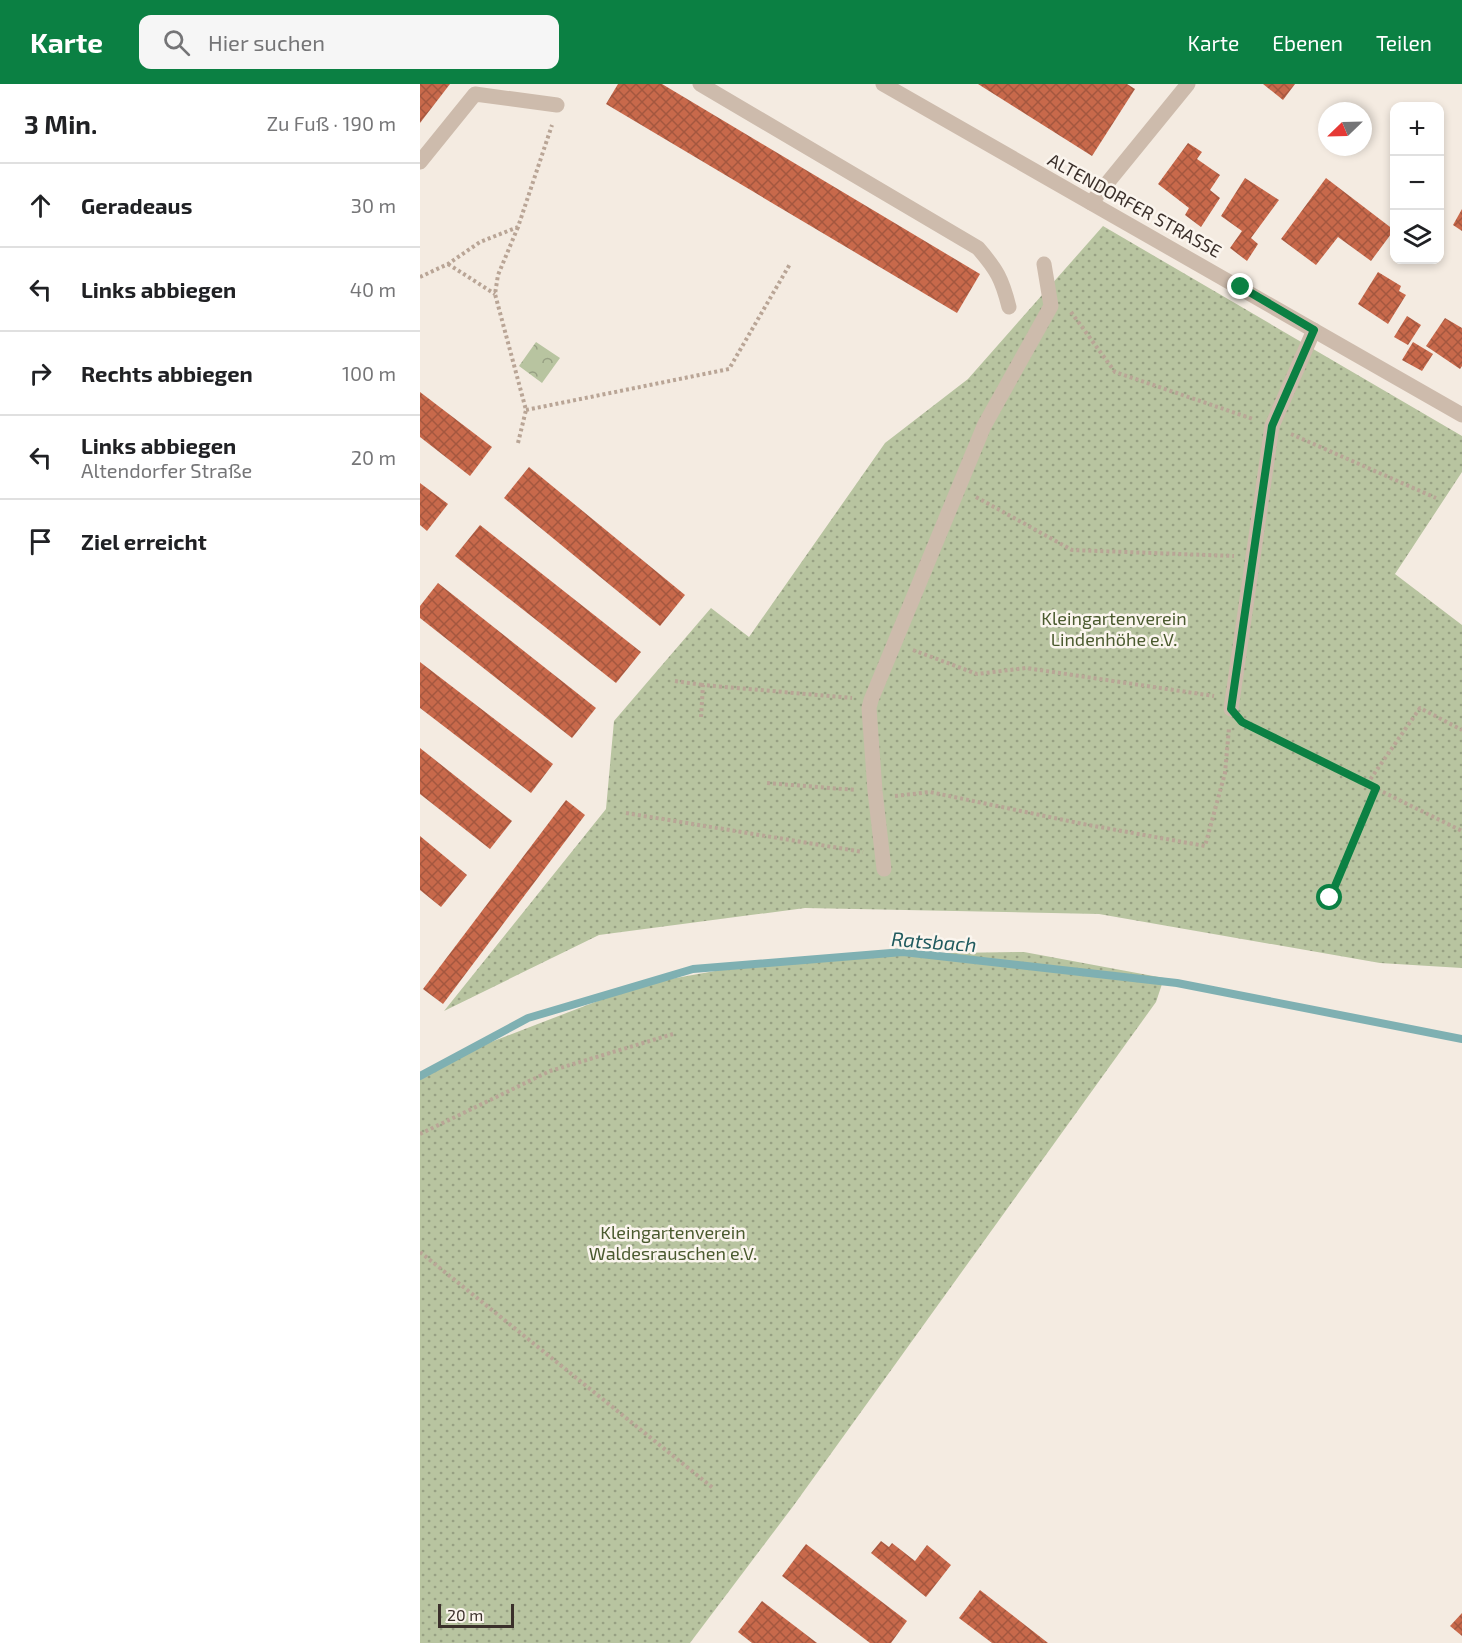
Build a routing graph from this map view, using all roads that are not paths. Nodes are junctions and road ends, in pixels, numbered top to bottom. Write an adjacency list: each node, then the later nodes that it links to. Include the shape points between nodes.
1 (700, 84): 8 (street, via 978,248 1003,282)
2 (883, 84): 6 (street, ALTENDORFER STRASSE)
3 (1188, 84): 6 (street)
4 (557, 105): 5 (street, via 475,94)
5 (420, 162)
6 (1091, 203): 9 (street, ALTENDORFER STRASSE)
7 (1044, 264): 12 (street, via 1051,306 984,426 871,700)
8 (1009, 307)
9 (1314, 330): 10 (street, ALTENDORFER STRASSE); 11 (street, via 1272,426)
10 (1462, 415)
11 (1232, 704)
12 (883, 862)

